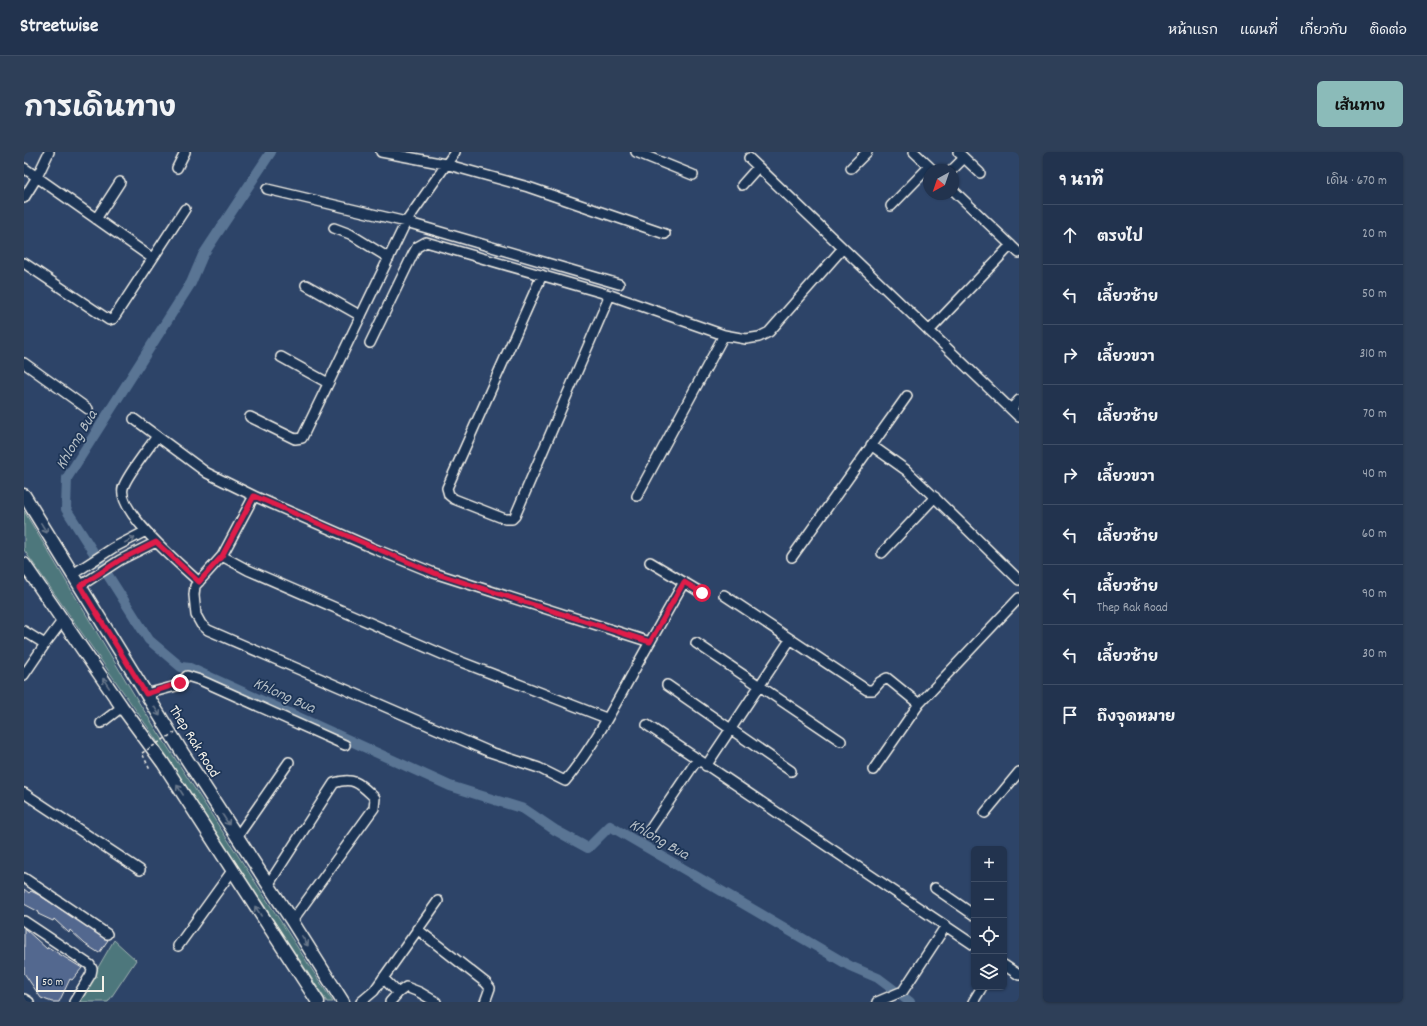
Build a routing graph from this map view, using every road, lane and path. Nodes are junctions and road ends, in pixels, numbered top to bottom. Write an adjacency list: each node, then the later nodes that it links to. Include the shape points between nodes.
1 (49, 152): 20 (street)
2 (185, 152): 15 (street)
3 (381, 152): 10 (street)
4 (455, 152): 10 (street)
5 (636, 152): 18 (street)
6 (867, 152): 16 (street)
7 (914, 152): 11 (street)
8 (961, 155): 12 (street); 17 (street)
9 (749, 158): 13 (street)
10 (446, 164): 29 (street); 31 (street, via 566,199)
11 (927, 164)
12 (956, 164)
13 (758, 167): 22 (street); 33 (street)
14 (24, 168): 20 (street)
15 (177, 168)
16 (851, 168)
17 (980, 173)
18 (693, 175)
19 (923, 176): 26 (street)
20 (37, 177): 25 (street); 28 (street)
21 (120, 182): 28 (street)
22 (742, 185)
23 (267, 189): 29 (street)
24 (959, 196): 32 (street)
25 (24, 198)
26 (891, 206)
27 (185, 209): 35 (street)
28 (96, 219): 35 (street)
29 (406, 222): 36 (street); 39 (street)
30 (334, 228): 36 (street, via 350,234)
31 (665, 234)
32 (1011, 245): 34 (street); 43 (street)
33 (843, 248): 43 (street); 44 (street, via 769,332 760,337 746,339)
34 (1019, 253)
35 (152, 258): 37 (street, via 110,320)
36 (389, 258): 42 (street)
37 (24, 263)
38 (542, 275): 41 (street); 41 (street, via 447,488 449,495 454,499 506,519 516,516); 45 (street, via 448,247 422,243 413,254)
39 (618, 284)
40 (306, 285): 42 (street)
41 (610, 295): 44 (street)
42 (361, 316): 48 (street)
43 (929, 330): 52 (street)
44 (724, 335): 60 (street)
45 (370, 343)
46 (281, 357): 48 (street)
47 (24, 363): 51 (street)
48 (328, 383): 53 (street, via 302,438 298,440)
49 (907, 396): 57 (street)
50 (1019, 400): 52 (street)
51 (88, 409)
52 (1011, 409): 54 (street)
53 (250, 417)
54 (1019, 417)
55 (134, 420): 56 (street)
56 (157, 436): 59 (street, via 207,473); 62 (street, via 123,488 124,499 132,514)
57 (871, 445): 61 (street, via 906,470); 66 (street)
58 (24, 495): 69 (main road, Thep Rak Road, one-way to 69)
59 (254, 496): 65 (street); 80 (street, via 434,573)
60 (636, 496)
61 (935, 497): 64 (street); 70 (street)
62 (146, 531): 63 (street); 69 (street, one-way to 62, via 113,548)
63 (156, 542): 71 (street); 73 (street, via 120,560)
64 (882, 553)
65 (222, 556): 71 (street); 89 (street, via 248,570 451,658)
66 (792, 557)
67 (650, 562): 72 (street)
68 (24, 564): 77 (main road)
69 (73, 574): 73 (main road, Thep Rak Road)
70 (1019, 580)
71 (199, 582): 89 (street, via 194,590 194,605 201,624 208,630 490,752 539,768 565,781)
72 (684, 582): 74 (street); 80 (street)
73 (80, 586): 86 (main road, Thep Rak Road)
74 (702, 593)
75 (724, 595): 79 (street)
76 (1019, 598): 87 (street)
77 (63, 620): 82 (street); 88 (main road, one-way to 77)
78 (24, 631): 82 (street)
79 (790, 640): 84 (street); 87 (street, via 866,690 873,690 888,678)
80 (650, 642): 89 (street)
81 (696, 643): 84 (street)
82 (45, 644): 83 (street)
83 (24, 675)
84 (759, 685): 92 (street); 94 (street)
85 (667, 686): 92 (street)
86 (146, 694): 95 (street, via 176,686 187,676); 106 (main road, Thep Rak Road, one-way to 106)
87 (919, 704): 100 (street)
88 (122, 707): 90 (street); 108 (main road, one-way to 88, via 163,763)
89 (606, 718)
90 (101, 723)
91 (647, 725): 96 (street)
92 (730, 730): 98 (street); 101 (street)
93 (177, 731): 99 (path, bridge, via 142,753)
94 (841, 741)
95 (345, 745)
96 (697, 760): 98 (street); 105 (street)
97 (288, 762): 106 (street)
98 (706, 766): 116 (street)
99 (150, 770)
100 (873, 770)
101 (791, 771)
102 (1019, 772): 104 (street)
103 (25, 797): 107 (street)
104 (985, 814)
105 (647, 834)
106 (237, 837): 110 (main road, Thep Rak Road)
107 (140, 870)
108 (232, 871): 120 (street); 130 (main road, one-way to 108)
109 (24, 878): 118 (street)
110 (268, 885): 115 (main road, Thep Rak Road); 115 (street, via 334,783 346,779 358,783 375,798 374,808)
111 (935, 888): 113 (street)
112 (438, 901): 117 (street)
113 (971, 913)
114 (24, 921): 129 (street, via 90,965 91,974)
115 (292, 921): 131 (main road, Thep Rak Road, one-way to 131)
116 (945, 927): 119 (street); 127 (street, via 903,991)
117 (417, 929): 123 (street); 135 (street, via 490,988)
118 (107, 934)
119 (971, 941)
120 (178, 946)
121 (1007, 966): 122 (street)
122 (1018, 972)
123 (383, 978): 125 (street); 132 (street, via 374,991)
124 (980, 990): 136 (street)
125 (398, 993): 133 (street); 134 (street, via 406,987)
126 (24, 999): 128 (street)
127 (878, 1001)
128 (29, 1002)
129 (74, 1002)
130 (318, 1002)
131 (343, 1002)
132 (361, 1002)
133 (390, 1002)
134 (436, 1002)
135 (485, 1002)
136 (972, 1002)

